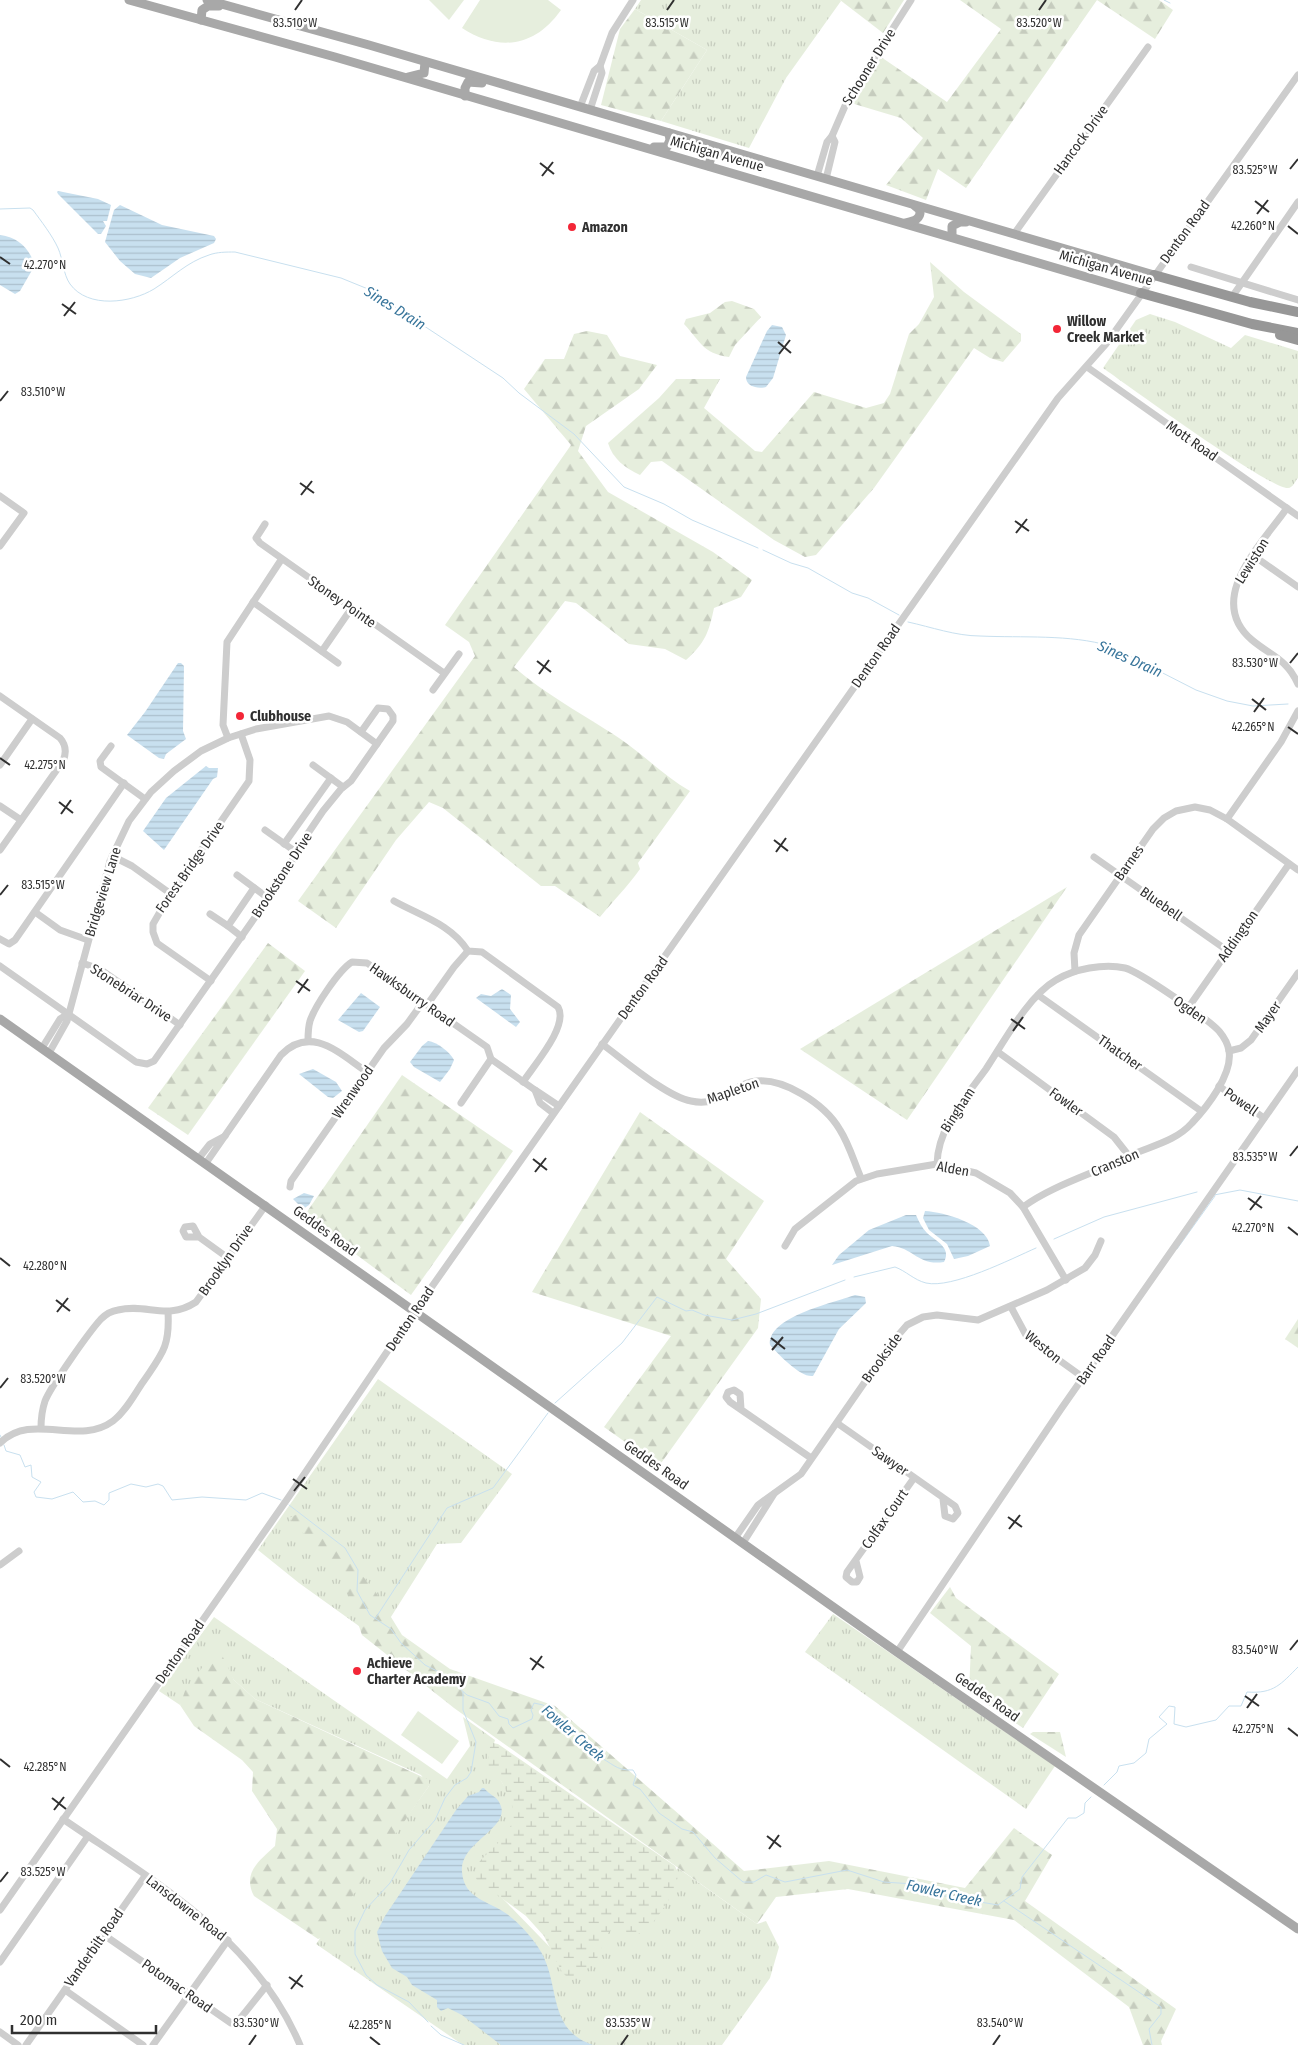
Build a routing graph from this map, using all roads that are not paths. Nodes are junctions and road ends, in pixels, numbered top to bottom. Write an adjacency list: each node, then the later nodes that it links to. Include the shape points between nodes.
1 (129, 0): 6 (main road, Michigan Avenue)
2 (207, 0): 5 (main road, Michigan Avenue)
3 (633, 0): 9 (street, via 612,33)
4 (911, 0): 17 (street, Schooner Drive, via 848,99)
5 (234, 8): 6 (main road, via 208,6 202,10); 8 (main road, Michigan Avenue)
6 (201, 20): 11 (main road, Michigan Avenue)
7 (1148, 47): 27 (street, Hancock Drive)
8 (425, 62): 11 (main road, via 423,74); 12 (main road, Michigan Avenue)
9 (600, 66): 14 (street, via 594,71); 15 (street, via 602,73)
10 (1298, 75): 30 (street, Denton Road)
11 (403, 78): 13 (main road, Michigan Avenue)
12 (510, 87): 13 (main road, via 472,81 466,85); 14 (main road, Michigan Avenue)
13 (465, 96): 18 (main road, Michigan Avenue)
14 (580, 107): 15 (main road, Michigan Avenue)
15 (590, 110): 16 (main road, Michigan Avenue)
16 (669, 133): 18 (main road, via 667,147); 19 (main road, Michigan Avenue)
17 (832, 136): 21 (street, Schooner Drive, via 827,142); 22 (street, Schooner Drive, via 835,142)
18 (646, 148): 20 (main road, Michigan Avenue)
19 (744, 155): 20 (main road, via 715,154); 21 (main road, Michigan Avenue)
20 (709, 166): 25 (main road, Michigan Avenue)
21 (817, 176): 22 (main road, Michigan Avenue)
22 (826, 179): 24 (main road, Michigan Avenue)
23 (1298, 202): 31 (street)
24 (915, 206): 25 (main road, via 920,210 919,217); 26 (main road, Michigan Avenue)
25 (902, 223): 28 (main road, Michigan Avenue)
26 (981, 224): 27 (main road, Michigan Avenue); 28 (main road, via 955,223 950,230)
27 (1014, 234): 30 (main road, Michigan Avenue)
28 (952, 237): 32 (main road, Michigan Avenue)
29 (1191, 267): 31 (street)
30 (1154, 275): 32 (street, Denton Road); 33 (highway, Michigan Avenue)
31 (1240, 283): 33 (street); 34 (street)
32 (1141, 293): 36 (highway, Michigan Avenue); 39 (street, Denton Road)
33 (1232, 298): 35 (highway, Michigan Avenue)
34 (1298, 300)
35 (1298, 312)
36 (1252, 324): 37 (highway, Michigan Avenue); 38 (highway)
37 (1298, 333)
38 (1298, 340)
39 (1087, 367): 41 (street, Mott Road); 107 (street, Denton Road, via 1058,398)
40 (0, 496): 44 (street, via 24,513)
41 (1287, 508): 42 (street, Mott Road); 45 (street, Lewiston)
42 (1298, 516)
43 (265, 524): 46 (street, Stoney Pointe, via 256,538)
44 (0, 546)
45 (1254, 556): 47 (street); 54 (street, Lewiston, via 1234,592 1235,616 1252,640 1278,657 1293,673)
46 (281, 560): 48 (street); 49 (street, Stoney Pointe)
47 (1298, 587)
48 (253, 602): 50 (street); 61 (street, via 230,634 225,649 223,725)
49 (351, 609): 50 (street); 53 (street, Stoney Pointe)
50 (322, 651): 52 (street)
51 (459, 654): 53 (street)
52 (338, 663)
53 (444, 673): 55 (street)
54 (1298, 684)
55 (433, 690)
56 (0, 696): 58 (street)
57 (1298, 711): 71 (street, via 1281,742)
58 (32, 719): 64 (street); 72 (street, via 60,738 65,756)
59 (361, 732): 60 (street, Bridgeview Lane, via 338,718 321,716); 62 (street, Bridgeview Lane); 62 (street, Brookstone Drive, via 378,708 388,709 393,721)
60 (241, 734): 61 (street, Bridgeview Lane); 84 (street, Forest Bridge Drive, via 250,760 249,781)
61 (228, 738): 69 (street, Bridgeview Lane, via 201,751)
62 (377, 744): 68 (street, Brookstone Drive)
63 (111, 746): 67 (street, via 100,764)
64 (0, 765)
65 (312, 765): 66 (street)
66 (331, 778): 68 (street); 74 (street)
67 (124, 784): 69 (street); 87 (street)
68 (343, 787): 76 (street, Brookstone Drive)
69 (145, 799): 77 (street, Bridgeview Lane, via 126,825)
70 (0, 806): 72 (street)
71 (1227, 818): 79 (street, Barnes); 82 (street, Barnes, via 1202,807 1172,812 1158,823)
72 (21, 820): 75 (street)
73 (265, 830): 74 (street)
74 (284, 844): 76 (street)
75 (0, 850)
76 (296, 852): 85 (street, Brookstone Drive, via 289,869)
77 (112, 856): 84 (street); 92 (street, Bridgeview Lane)
78 (1094, 857): 82 (street, Bluebell)
79 (1289, 864): 80 (street, Barnes); 94 (street, Addington)
80 (1298, 870)
81 (237, 875): 83 (street)
82 (1121, 876): 94 (street, Bluebell); 97 (street, Barnes, via 1077,939)
83 (254, 888): 85 (street); 89 (street)
84 (171, 894): 99 (street, Forest Bridge Drive, via 154,920 154,936 162,946)
85 (268, 898): 90 (street, Brookstone Drive)
86 (394, 902): 93 (street, via 450,929)
87 (35, 912): 91 (street, via 14,942 8,944); 92 (street, via 60,930)
88 (210, 914): 89 (street)
89 (228, 926): 90 (street)
90 (242, 936): 99 (street, Brookstone Drive)
91 (0, 939)
92 (88, 940): 95 (street, Bridgeview Lane)
93 (468, 950): 101 (street, Wrenwood); 114 (street, via 482,952 555,1003 560,1010 558,1029)
94 (1228, 951): 102 (street, Addington)
95 (82, 963): 103 (street, Bridgeview Lane); 105 (street, Stonebriar Drive, via 100,969)
96 (0, 966): 103 (street)
97 (1075, 971): 100 (street, Ogden, via 1054,981); 102 (street, Ogden, via 1113,966 1126,968)
98 (1298, 972): 109 (street, Mayer, via 1251,1040 1241,1048)
99 (211, 981): 105 (street, Brookstone Drive)
100 (1038, 995): 110 (street, Bingham); 119 (street, Thatcher)
101 (425, 1004): 106 (street, Hawksburry Road, via 370,965 352,962 314,1013 308,1027); 111 (street, Hawksburry Road, via 487,1047); 113 (street, Wrenwood, via 384,1048)
102 (1188, 1008): 109 (street, Ogden, via 1218,1031)
103 (68, 1014): 105 (street, Brookstone Drive, via 136,1062 146,1064 154,1061); 108 (street, Bridgeview Lane, via 60,1019)
104 (0, 1019): 108 (main road, Geddes Road)
105 (180, 1025)
106 (308, 1041): 113 (street, via 328,1045); 123 (street, via 293,1046 282,1055 225,1136 210,1144)
107 (602, 1044): 118 (street, Denton Road); 125 (street, Mapleton, via 672,1094 692,1101 716,1100 750,1082 784,1084 824,1111 835,1123)
108 (45, 1051): 123 (main road, Geddes Road)
109 (1229, 1051): 115 (street, via 1229,1067)
110 (998, 1052): 122 (street, Fowler, via 1114,1137); 124 (street, Bingham, via 944,1129)
111 (491, 1060): 114 (street, Hawksburry Road); 117 (street)
112 (1298, 1070): 121 (street, Barr Road)
113 (367, 1072): 126 (street, Wrenwood, via 291,1181)
114 (523, 1082): 116 (street, Hawksburry Road)
115 (1219, 1086): 119 (street); 121 (street, Powell)
116 (535, 1090): 118 (street, Hawksburry Road); 120 (street, Hawksburry Road, via 540,1103)
117 (461, 1103)
118 (559, 1106): 120 (street, Denton Road)
119 (1201, 1111): 122 (street, Cranston, via 1178,1134)
120 (553, 1113): 136 (street, Denton Road)
121 (1264, 1118): 137 (street, Barr Road)
122 (1129, 1156): 128 (street, Cranston, via 1064,1184)
123 (203, 1160): 127 (main road, Geddes Road)
124 (937, 1164): 125 (street, Alden); 128 (street, Alden, via 991,1180)
125 (861, 1178): 131 (street, Alden, via 795,1229)
126 (290, 1187)
127 (266, 1205): 132 (street, Brooklyn Drive); 136 (main road, Geddes Road)
128 (1024, 1207): 133 (street, Alden)
129 (199, 1237): 132 (street)
130 (1101, 1242): 133 (street, Brookside, via 1085,1268)
131 (785, 1246)
132 (228, 1258): 135 (street, Brooklyn Drive, via 196,1302)
133 (1066, 1280): 134 (street, Brookside)
134 (1011, 1307): 137 (street, Weston, via 1027,1337); 139 (street, Brookside, via 978,1320 937,1315 907,1325)
135 (168, 1312): 140 (street, Brooklyn Drive, via 125,1308 106,1315 47,1396); 140 (street, via 169,1336 163,1352 114,1420 91,1431)
136 (414, 1312): 145 (main road, Geddes Road); 150 (street, Denton Road)
137 (1084, 1378): 149 (street, Barr Road)
138 (741, 1409): 142 (street)
139 (836, 1423): 142 (street, Brookside); 143 (street, Sawyer)
140 (41, 1428): 141 (street, via 22,1430)
141 (3, 1440)
142 (811, 1458): 145 (street, Brookside, via 797,1478 758,1505)
143 (914, 1478): 144 (street, Sawyer); 147 (street, Colfax Court)
144 (944, 1499)
145 (739, 1540): 149 (main road, Geddes Road)
146 (19, 1551): 148 (street)
147 (856, 1561)
148 (0, 1565)
149 (897, 1652): 154 (main road, Geddes Road)
150 (64, 1819): 151 (street, Lansdowne Road); 153 (street, Denton Road)
151 (88, 1836): 152 (street, Lansdowne Road); 157 (street)
152 (145, 1876): 155 (street, Vanderbilt Road); 156 (street, Lansdowne Road, via 205,1919)
153 (0, 1910)
154 (1298, 1929)
155 (104, 1934): 159 (street, Vanderbilt Road); 160 (street, Potomac Road)
156 (228, 1940): 158 (street, Lansdowne Road); 160 (street)
157 (0, 1962)
158 (266, 1985): 160 (street, Potomac Road, via 234,2023); 166 (street, Lansdowne Road)
159 (65, 1990): 163 (street, Vanderbilt Road); 164 (street)
160 (189, 1994): 165 (street)
161 (0, 2032): 162 (street)
162 (18, 2045)
163 (26, 2045)
164 (143, 2045)
165 (154, 2045)
166 (300, 2045)

